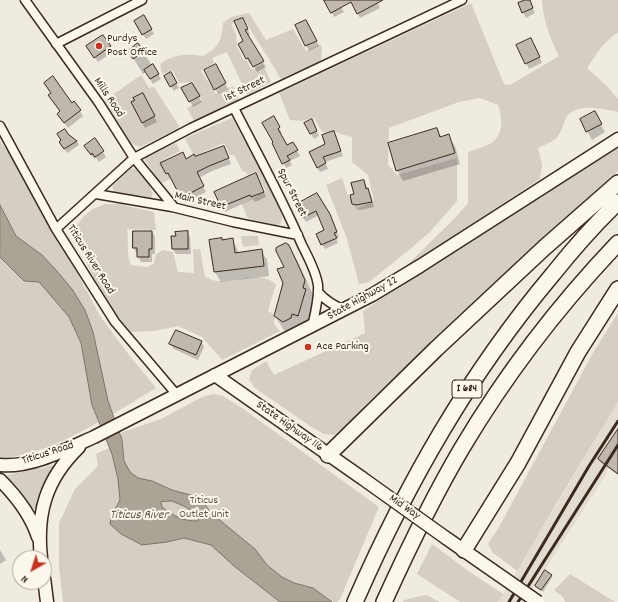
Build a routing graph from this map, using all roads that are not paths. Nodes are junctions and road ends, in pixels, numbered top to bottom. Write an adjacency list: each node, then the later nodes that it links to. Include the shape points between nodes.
1 (25, 0): 4 (street, Mills Road)
2 (142, 0): 4 (street)
3 (462, 0): 5 (street, 1st Street)
4 (56, 44): 8 (street, Mills Road, via 99,103)
5 (234, 108): 8 (street, 1st Street); 14 (street, Spur Street)
6 (0, 126): 13 (street, Titicus River Road)
7 (618, 139): 18 (main road, State Highway 22, via 420,266)
8 (134, 158): 10 (street, 1st Street); 12 (street, Mills Road)
9 (618, 183): 23 (highway, via 453,333)
10 (96, 194): 12 (street, Main Street); 13 (street, 1st Street)
11 (618, 202): 32 (highway, I 684, via 533,297 469,386 411,483)
12 (174, 207): 14 (street, Main Street)
13 (56, 229): 21 (street, Titicus River Road, via 115,322)
14 (298, 235): 17 (street, Spur Street, via 314,271)
15 (618, 243): 33 (highway, I 684, via 555,314 489,406 435,497)
16 (618, 289): 29 (highway, via 578,352 518,464)
17 (318, 292): 18 (street, via 334,306); 19 (street, Spur Street)
18 (345, 310): 19 (main road, State Highway 22)
19 (312, 327): 20 (main road, State Highway 22)
20 (215, 375): 21 (main road, State Highway 22); 23 (main road, State Highway 116)
21 (177, 395): 22 (main road, State Highway 22)
22 (94, 437): 24 (main road, Titicus Road, via 46,457); 27 (main road, via 69,457 52,482 42,509)
23 (328, 455): 25 (main road, State Highway 116)
24 (0, 465)
25 (362, 478): 29 (main road, Mid Way, bridge)
26 (0, 480): 27 (main road, via 27,513)
27 (39, 542): 28 (main road)
28 (40, 550)
29 (464, 550): 34 (main road, Mid Way, bridge)
30 (46, 590): 31 (main road)
31 (47, 602)
32 (355, 602)
33 (384, 602)
34 (538, 602)

